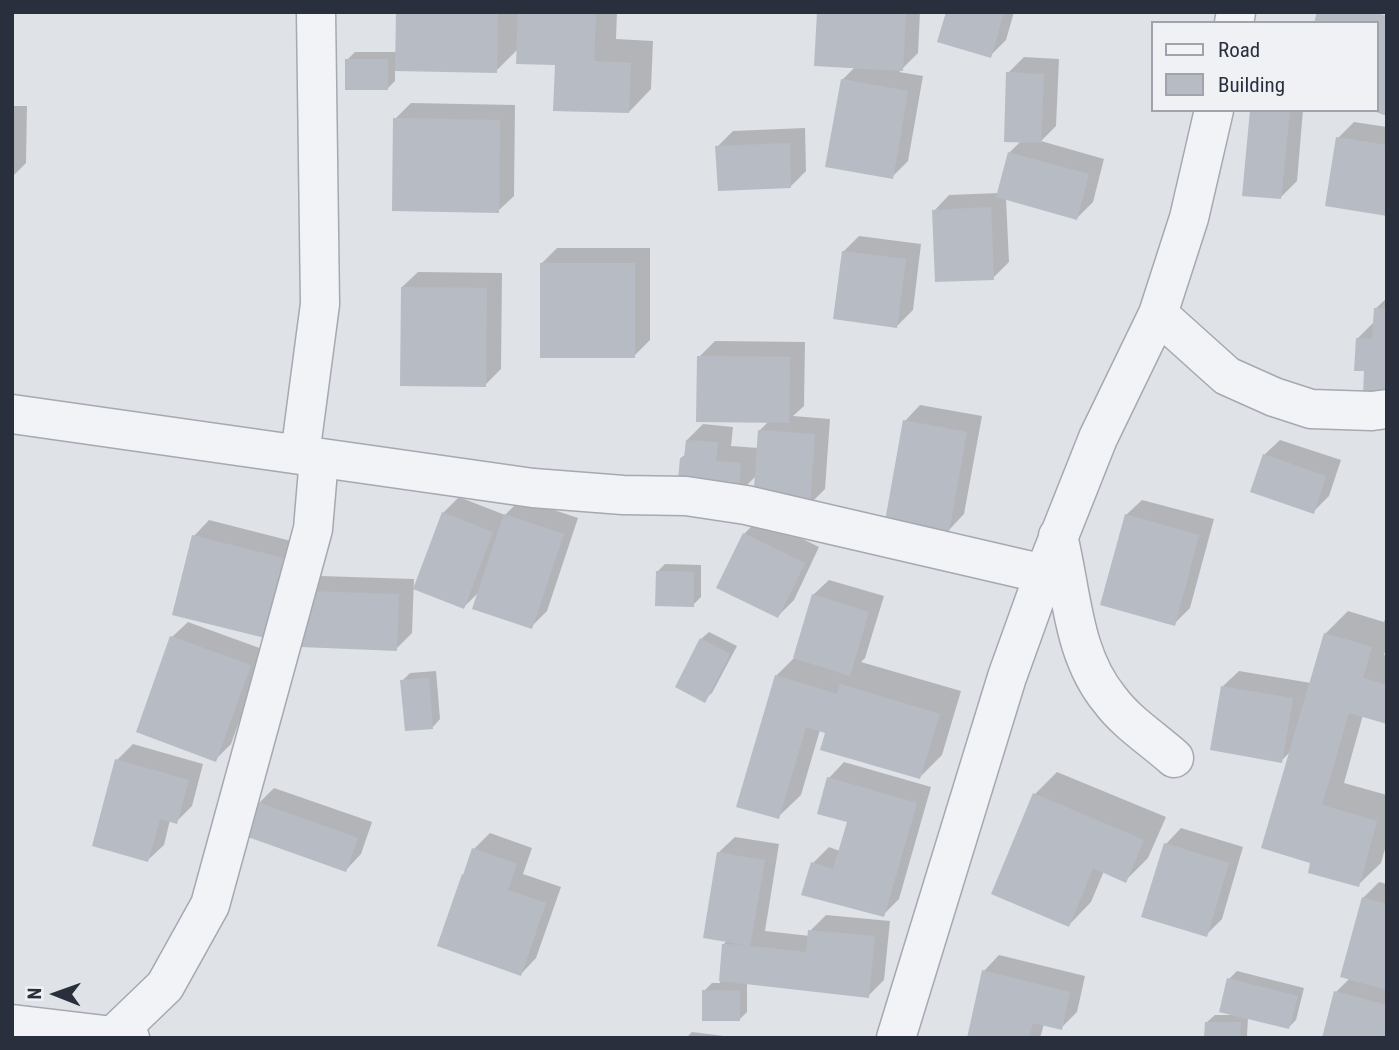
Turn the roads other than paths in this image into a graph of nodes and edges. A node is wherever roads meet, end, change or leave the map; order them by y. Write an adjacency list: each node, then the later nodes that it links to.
1 (316, 12): 6 (street)
2 (1214, 112): 3 (street)
3 (1158, 314): 4 (street); 7 (street)
4 (1387, 409)
5 (12, 414): 6 (street)
6 (309, 456): 8 (street); 11 (street)
7 (1059, 536): 8 (street); 9 (street)
8 (1044, 574): 12 (street)
9 (1174, 758)
10 (12, 1024): 11 (street)
11 (121, 1037)
12 (896, 1038)

